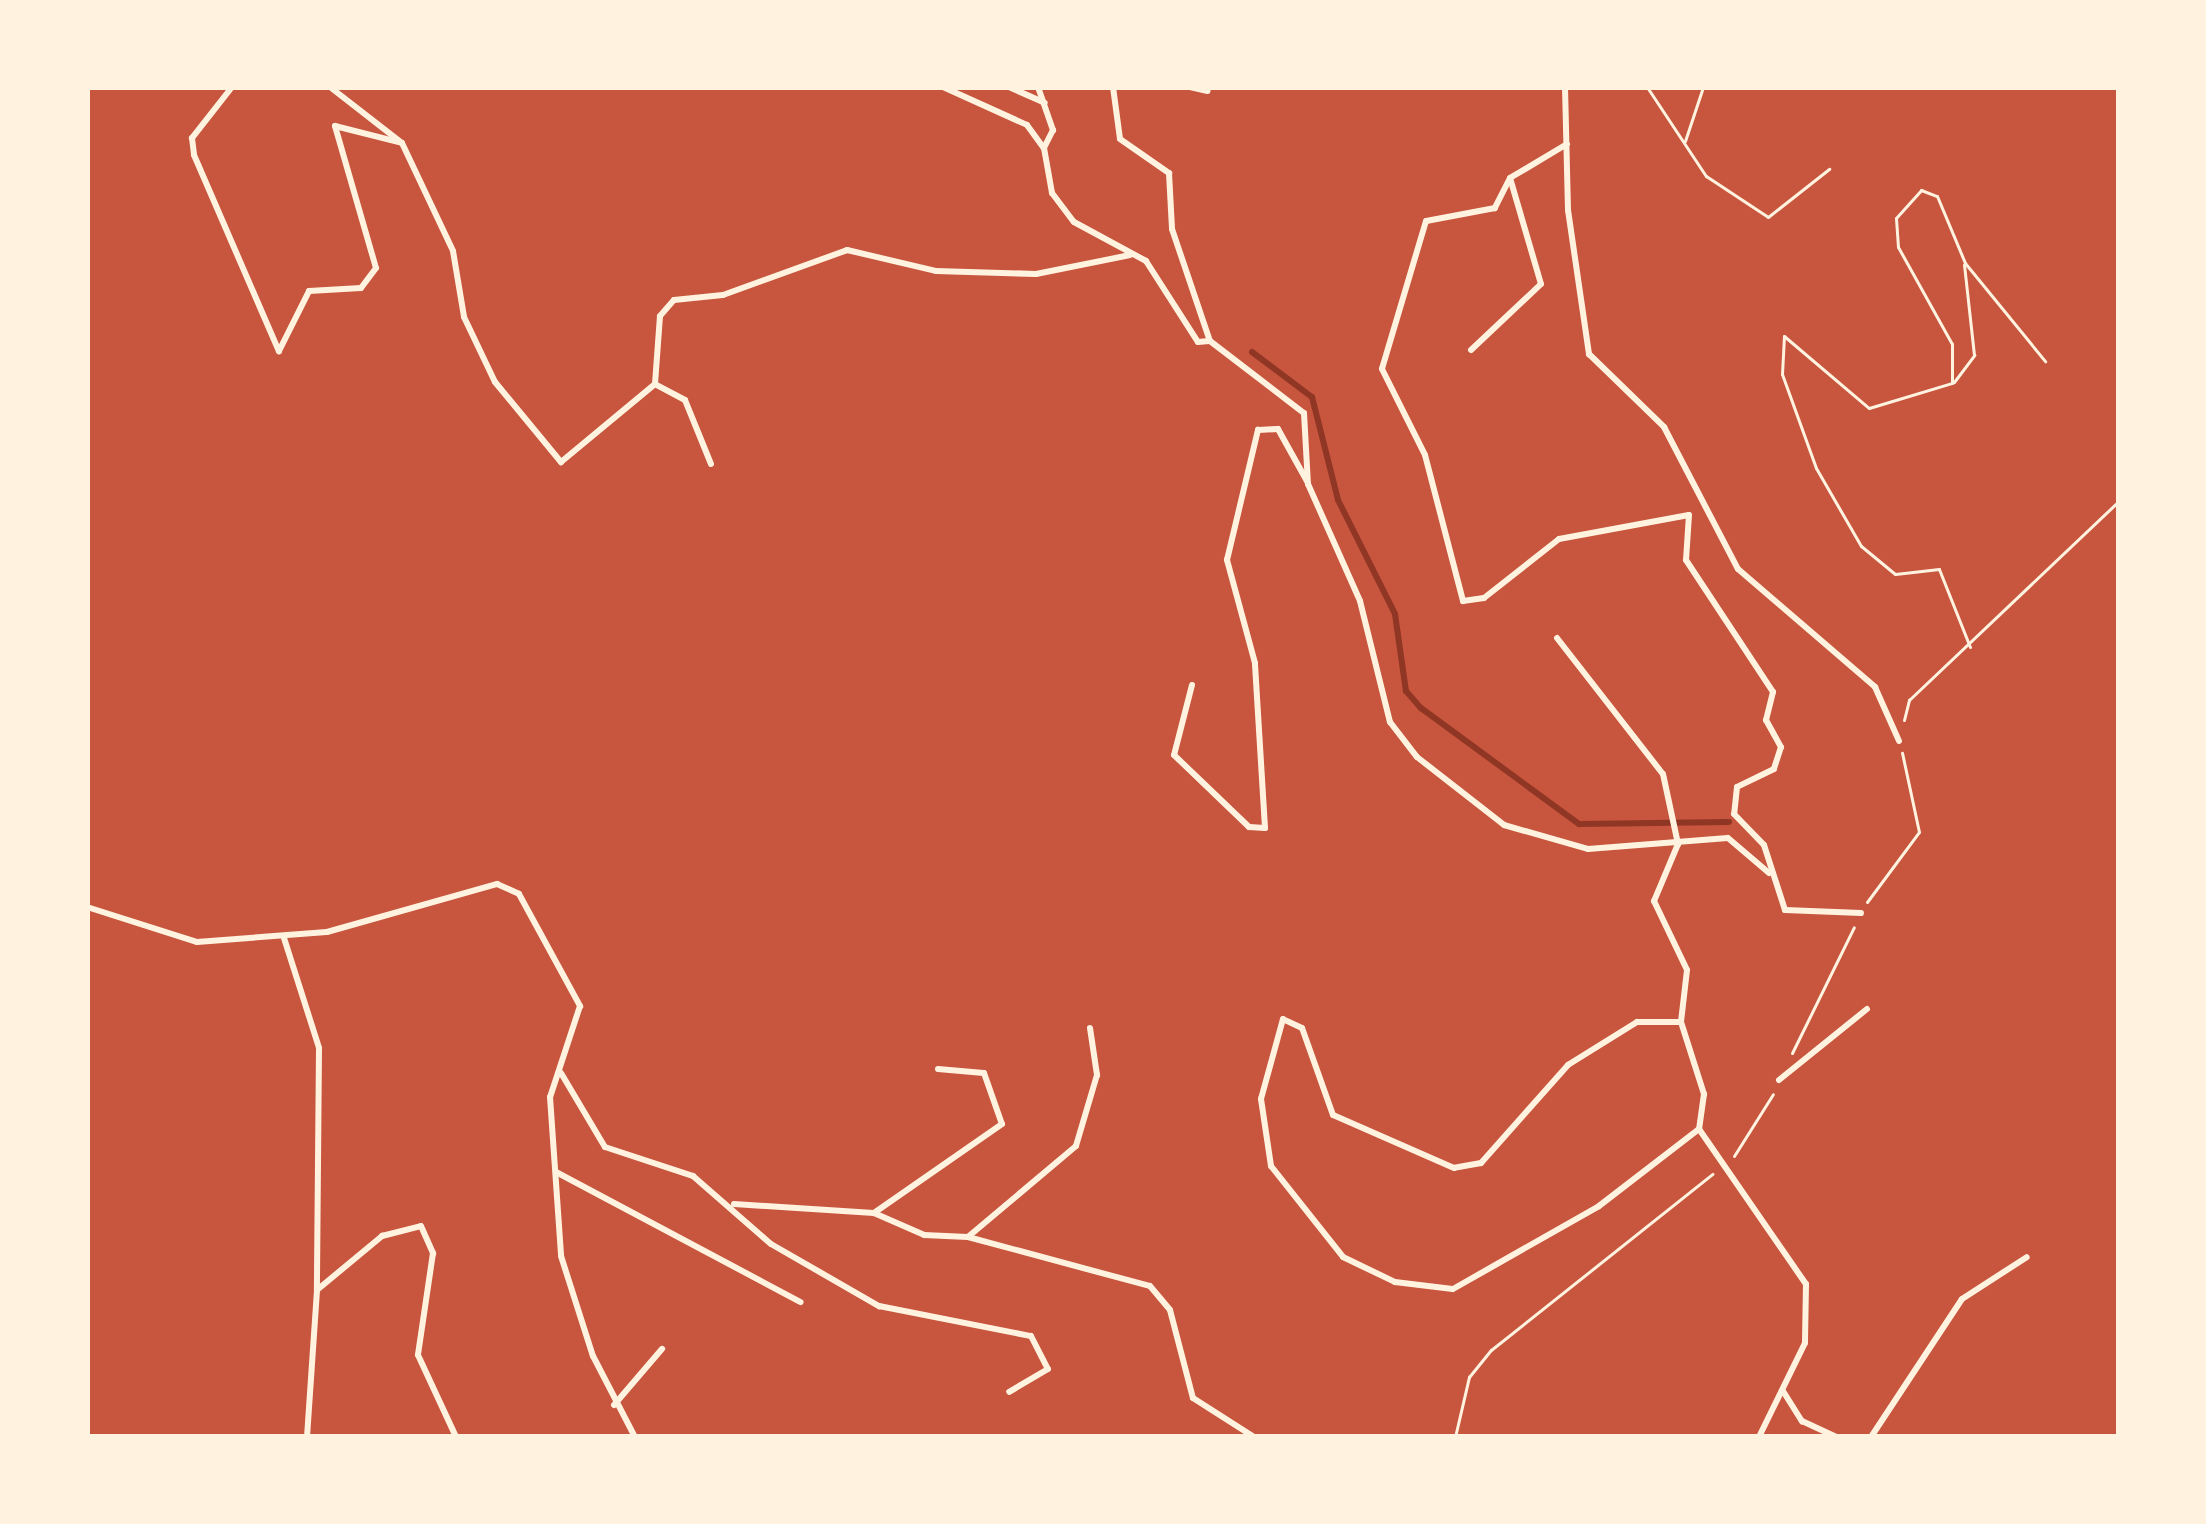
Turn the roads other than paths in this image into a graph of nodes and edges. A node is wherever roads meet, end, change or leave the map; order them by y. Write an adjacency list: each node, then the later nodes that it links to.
1 (232, 87): 11 (lane)
2 (330, 87): 11 (lane)
3 (943, 87): 13 (lane)
4 (1009, 87): 10 (lane)
5 (1037, 87): 10 (lane)
6 (1112, 87): 16 (lane)
7 (1190, 87): 9 (lane)
8 (1565, 87): 12 (lane)
9 (1208, 91)
10 (1045, 104): 13 (lane)
11 (402, 142): 18 (lane)
12 (1567, 144): 14 (lane); 23 (lane)
13 (1044, 148): 15 (lane)
14 (1510, 178): 17 (lane); 25 (lane)
15 (1130, 255): 16 (lane); 18 (lane)
16 (1210, 340): 20 (lane)
17 (1472, 350)
18 (655, 384): 19 (lane)
19 (711, 464)
20 (1308, 484): 22 (lane); 24 (lane)
21 (1557, 638): 24 (lane)
22 (1192, 686)
23 (1899, 741)
24 (1678, 844): 25 (lane); 30 (lane)
25 (1774, 881): 27 (lane)
26 (87, 907): 28 (lane)
27 (1861, 914)
28 (284, 938): 33 (lane); 41 (lane)
29 (1868, 1009): 34 (lane)
30 (1681, 1022): 35 (lane); 35 (lane)
31 (1090, 1028): 39 (lane)
32 (938, 1069): 38 (lane)
33 (559, 1070): 36 (lane); 37 (lane)
34 (1779, 1079)
35 (1699, 1129): 44 (lane)
36 (556, 1172): 42 (lane); 46 (lane)
37 (730, 1204): 38 (lane); 45 (lane)
38 (874, 1213): 39 (lane)
39 (968, 1237): 50 (lane)
40 (2027, 1257): 53 (lane)
41 (317, 1290): 47 (lane); 48 (lane)
42 (801, 1302)
43 (662, 1349): 46 (lane)
44 (1782, 1389): 51 (lane); 52 (lane)
45 (1010, 1392)
46 (614, 1406): 49 (lane)
47 (307, 1437)
48 (456, 1437)
49 (635, 1437)
50 (1254, 1437)
51 (1760, 1437)
52 (1837, 1437)
53 (1871, 1437)

